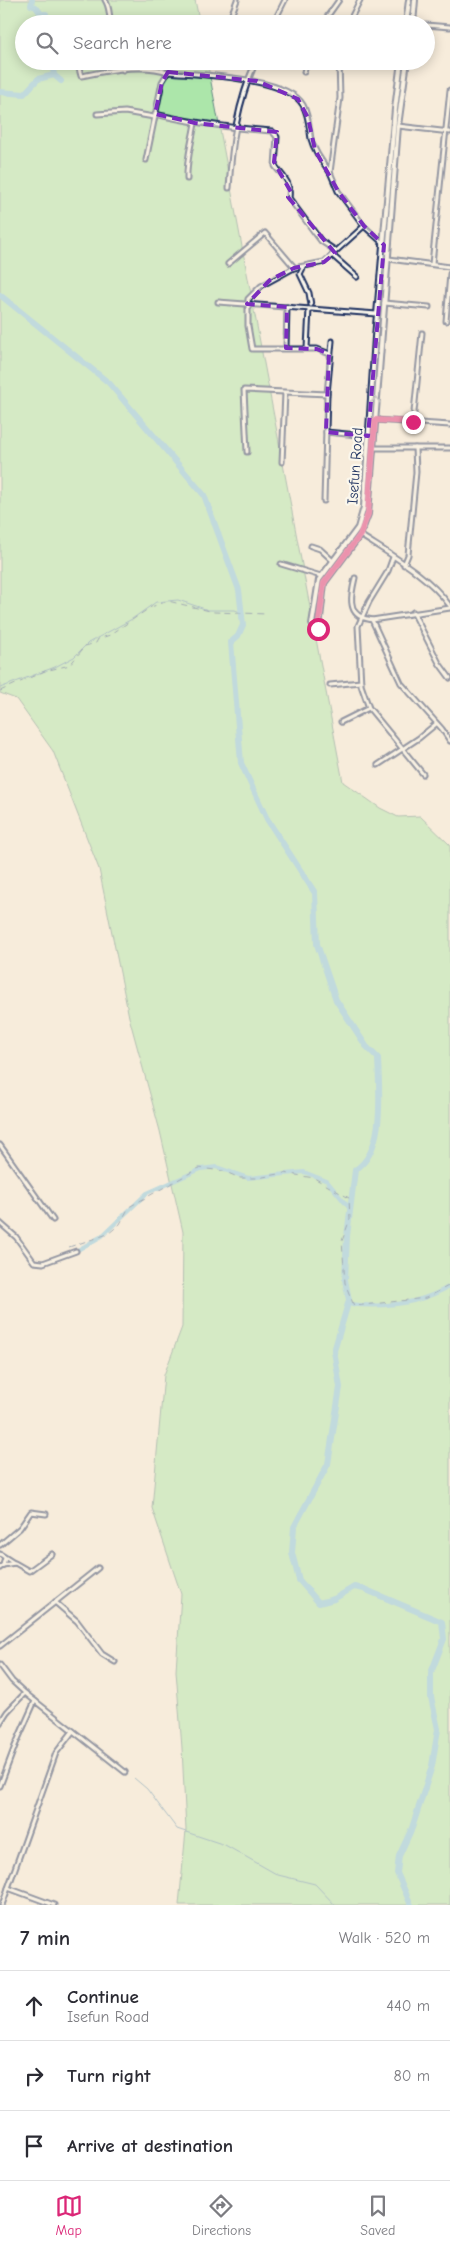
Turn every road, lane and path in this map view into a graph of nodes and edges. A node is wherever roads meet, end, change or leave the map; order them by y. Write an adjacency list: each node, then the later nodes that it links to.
1 (105, 0): 8 (street)
2 (236, 0): 9 (street)
3 (285, 0): 10 (street)
4 (339, 0): 11 (street)
5 (360, 0): 12 (street)
6 (409, 0): 13 (street)
7 (415, 0): 14 (street)
8 (110, 15)
9 (231, 15)
10 (278, 15)
11 (328, 15)
12 (352, 15)
13 (407, 15)
14 (414, 15)
15 (435, 25): 16 (street)
16 (450, 26)
17 (79, 70): 18 (street)
18 (123, 70)
19 (162, 70): 24 (street)
20 (252, 70): 25 (street)
21 (340, 70): 35 (street)
22 (400, 70): 39 (street, Isefun Road)
23 (406, 70): 31 (street, Isefun Road)
24 (168, 72): 25 (street); 28 (street)
25 (247, 81): 30 (street); 35 (street)
26 (450, 90): 32 (street)
27 (97, 114): 28 (street)
28 (154, 115): 29 (street); 34 (street)
29 (195, 123): 30 (street); 36 (street)
30 (235, 126): 37 (street); 40 (street)
31 (398, 126): 32 (street); 42 (street, Isefun Road)
32 (445, 132): 33 (street); 44 (street)
33 (450, 132)
34 (146, 160)
35 (330, 172): 38 (street)
36 (187, 179)
37 (229, 188)
38 (364, 226): 39 (street); 40 (street)
39 (384, 244): 56 (street, Isefun Road)
40 (336, 251): 41 (street)
41 (332, 255): 46 (street); 49 (street)
42 (389, 259): 44 (street); 51 (street, Isefun Road)
43 (228, 264): 47 (street)
44 (432, 264): 45 (street)
45 (450, 266)
46 (303, 267): 47 (street); 53 (street)
47 (294, 268): 52 (street)
48 (450, 274): 57 (street)
49 (357, 277)
50 (218, 302): 52 (street)
51 (384, 303): 54 (street); 65 (street, Isefun Road, one-way to 51)
52 (247, 304): 55 (street); 60 (street)
53 (310, 307): 55 (street); 56 (street); 61 (street)
54 (429, 307)
55 (287, 308): 60 (street)
56 (377, 314): 69 (street, Isefun Road)
57 (446, 321)
58 (422, 333): 66 (street)
59 (332, 341): 62 (street)
60 (286, 348): 61 (street)
61 (307, 348): 62 (street)
62 (330, 354): 64 (street)
63 (285, 393): 64 (street); 73 (street); 74 (street)
64 (327, 394): 68 (street)
65 (375, 420): 66 (street); 70 (street, Isefun Road)
66 (413, 422): 67 (street)
67 (450, 425)
68 (326, 432): 69 (street); 77 (street)
69 (368, 436): 75 (street, Isefun Road)
70 (373, 448): 71 (street); 76 (street, Isefun Road)
71 (415, 448): 72 (street); 83 (street)
72 (450, 448)
73 (247, 452)
74 (282, 462)
75 (365, 482): 76 (street); 81 (street, Isefun Road)
76 (371, 482): 78 (street, Isefun Road)
77 (324, 501)
78 (360, 535): 80 (street); 84 (street, Isefun Road)
79 (311, 546): 81 (street)
80 (393, 557): 83 (street); 88 (street)
81 (333, 560): 84 (street, Isefun Road)
82 (280, 564): 84 (street)
83 (404, 565): 86 (street)
84 (321, 576)
85 (355, 578): 88 (street)
86 (450, 607): 87 (street)
87 (413, 612): 89 (street); 90 (street)
88 (364, 618): 89 (street); 91 (street)
89 (372, 620): 95 (street)
90 (450, 678)
91 (361, 682): 92 (street); 93 (street)
92 (330, 685)
93 (369, 708): 94 (street); 97 (street)
94 (341, 722)
95 (436, 724): 96 (street); 97 (street)
96 (450, 741)
97 (401, 748): 98 (street); 99 (street)
98 (378, 764)
99 (423, 774)
100 (0, 1145): 101 (street)
101 (53, 1220)
102 (0, 1223): 103 (street)
103 (76, 1251)
104 (46, 1514): 106 (street)
105 (5, 1532): 106 (street)
106 (5, 1539): 107 (street)
107 (0, 1545)
108 (0, 1554): 110 (street)
109 (52, 1554): 111 (street)
110 (5, 1557): 111 (street); 112 (street)
111 (15, 1564): 112 (street)
112 (4, 1565): 113 (street)
113 (0, 1568)
114 (98, 1568): 115 (street)
115 (55, 1602): 116 (street); 117 (street)
116 (0, 1646)
117 (115, 1662)
118 (0, 1665): 119 (street)
119 (25, 1693): 120 (street); 121 (street)
120 (35, 1700): 122 (street); 124 (street)
121 (0, 1723)
122 (73, 1731): 123 (street); 125 (street)
123 (125, 1772)
124 (0, 1786)
125 (8, 1888): 126 (street); 127 (street)
126 (2, 1905)
127 (54, 1905)

